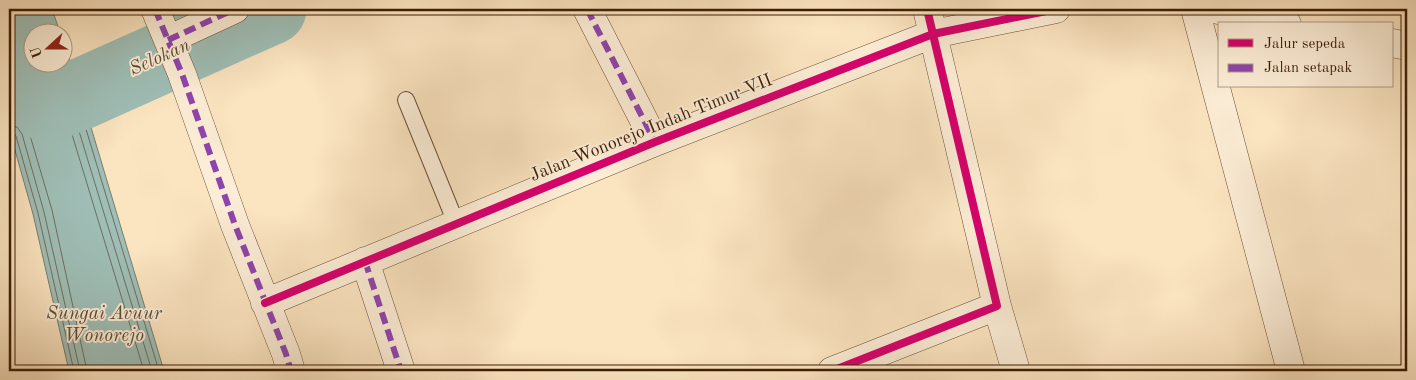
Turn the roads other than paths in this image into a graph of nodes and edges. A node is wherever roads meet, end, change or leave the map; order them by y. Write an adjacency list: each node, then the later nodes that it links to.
1 (155, 9): 10 (street)
2 (235, 9): 10 (street)
3 (587, 9): 13 (street, Jalan Wonorejo Indah Timur VII)
4 (1056, 9): 7 (street, Jalan Wonorejo Indah Timur VII)
5 (1195, 9): 22 (street)
6 (1214, 9): 8 (street)
7 (930, 21): 13 (street, Jalan Wonorejo Indah Timur VII); 17 (street)
8 (1277, 22)
9 (1394, 44): 11 (street)
10 (170, 45): 16 (street)
11 (1407, 46)
12 (406, 100): 14 (lane)
13 (655, 142): 14 (street, Jalan Wonorejo Indah Timur VII)
14 (456, 223): 15 (street, Jalan Wonorejo Indah Timur VII)
15 (365, 262): 16 (street, Jalan Wonorejo Indah Timur VII); 19 (street)
16 (265, 302): 18 (street)
17 (997, 306): 20 (street); 21 (street)
18 (291, 371)
19 (401, 371)
20 (832, 371)
21 (1016, 371)
22 (1292, 371)

